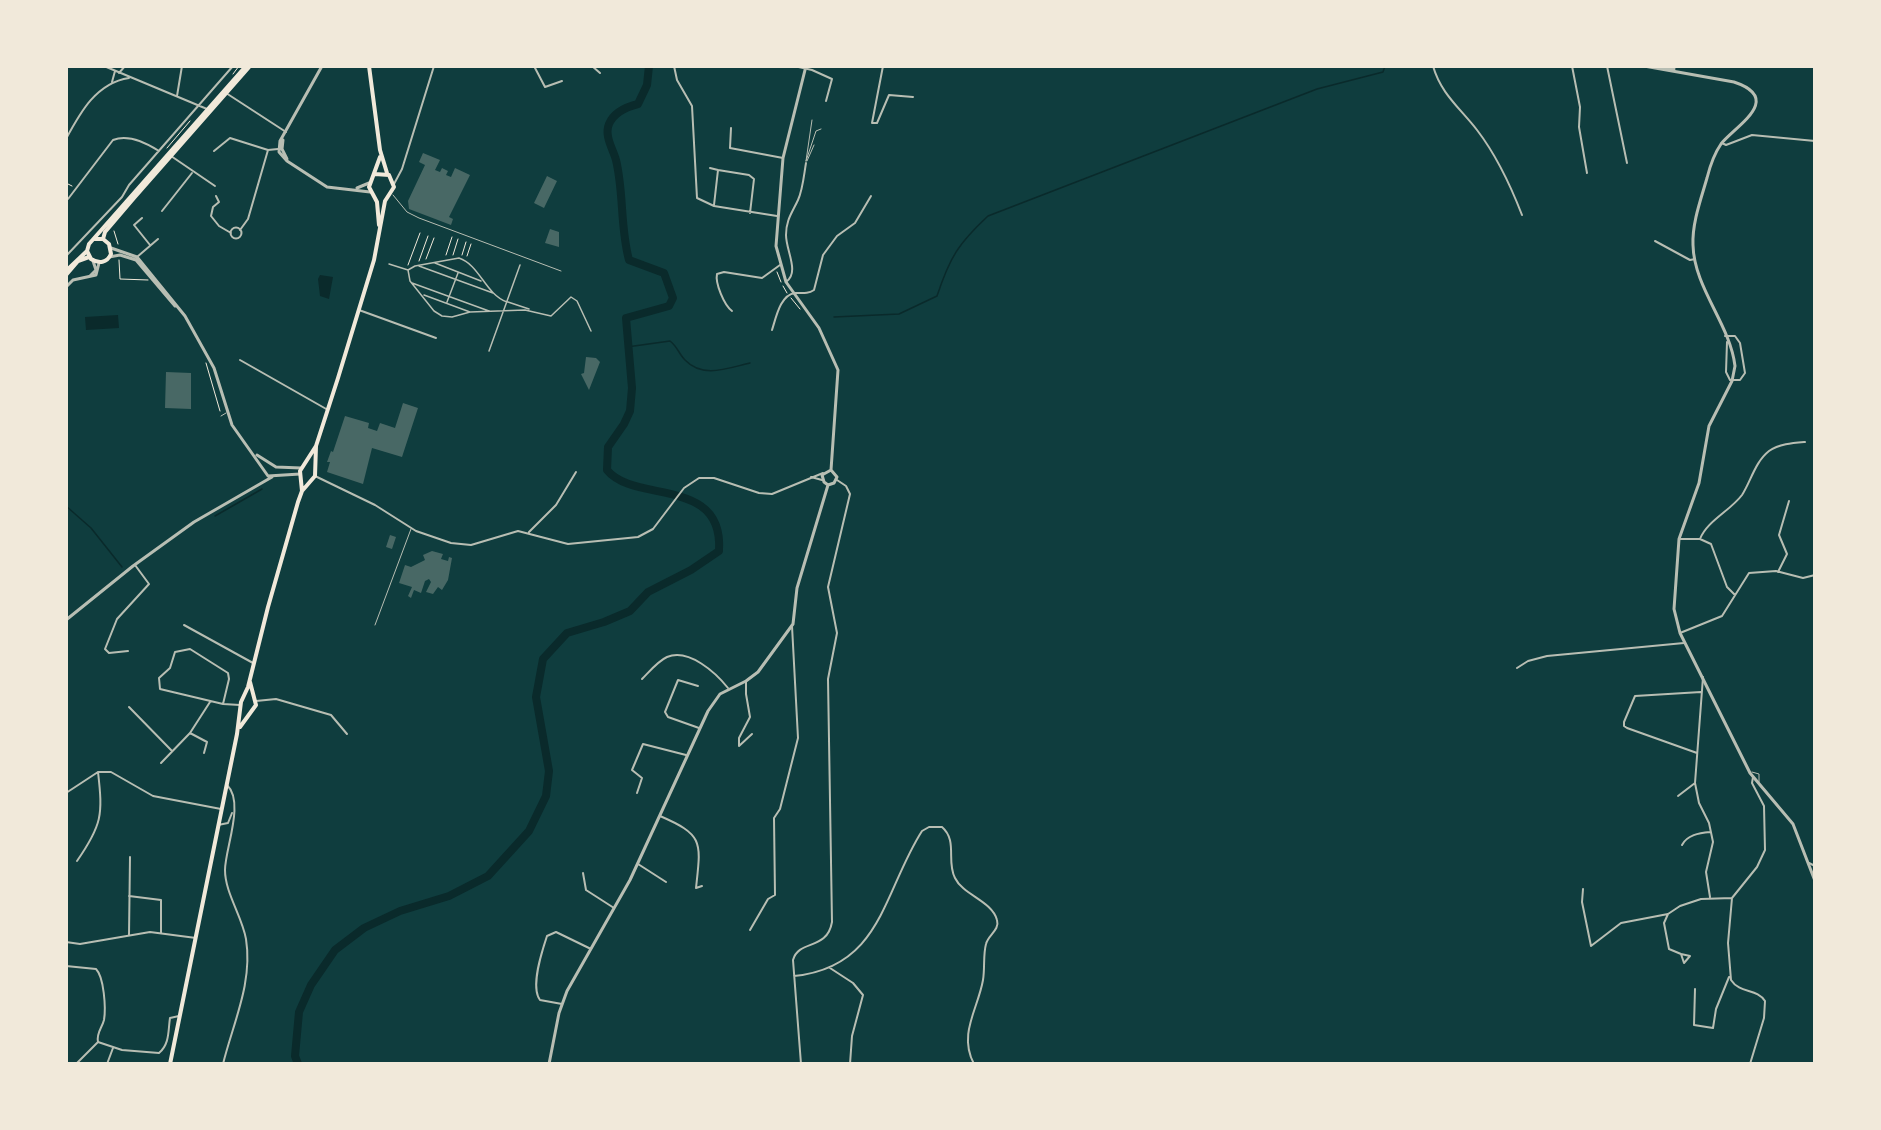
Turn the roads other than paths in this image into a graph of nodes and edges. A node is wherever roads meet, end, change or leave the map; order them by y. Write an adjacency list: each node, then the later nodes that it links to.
1 (104, 66): 20 (street)
2 (125, 66): 21 (street)
3 (182, 66): 28 (street)
4 (233, 66): 31 (street)
5 (248, 66): 27 (main road); 32 (main road)
6 (322, 66): 37 (street)
7 (369, 66): 44 (main road)
8 (434, 66): 53 (street)
9 (534, 66): 25 (street)
10 (592, 66): 22 (street)
11 (674, 66): 67 (street)
12 (794, 66): 19 (street)
13 (883, 66): 29 (street)
14 (1433, 66): 70 (street)
15 (1572, 66): 55 (street)
16 (1607, 66): 50 (street)
17 (1646, 66): 23 (street)
18 (1661, 66): 23 (street)
19 (806, 67): 30 (street); 48 (street)
20 (115, 71): 21 (street); 26 (street)
21 (119, 73): 24 (street)
22 (600, 73)
23 (1696, 75): 40 (street)
24 (132, 78): 26 (street); 28 (street)
25 (561, 81)
26 (112, 82): 38 (street)
27 (226, 93): 32 (main road); 37 (street)
28 (177, 97): 31 (street)
29 (914, 97)
30 (826, 101)
31 (198, 108): 32 (main road); 33 (main road); 45 (street)
32 (207, 111): 33 (main road)
33 (200, 120): 47 (main road)
34 (812, 120): 49 (lane)
35 (731, 128): 48 (street)
36 (821, 129): 49 (lane)
37 (284, 134): 42 (street)
38 (66, 139)
39 (1815, 141): 40 (street)
40 (1722, 143): 87 (street)
41 (814, 145): 49 (lane)
42 (280, 149): 43 (street); 61 (street)
43 (268, 150): 46 (street); 73 (street)
44 (380, 150): 56 (main road); 57 (main road)
45 (159, 151): 66 (street); 83 (street)
46 (214, 151)
47 (168, 154): 54 (street); 77 (main road); 78 (main road)
48 (783, 158): 71 (street)
49 (806, 163): 103 (street)
50 (1627, 163)
51 (710, 168): 52 (street)
52 (718, 170): 67 (street); 69 (street)
53 (401, 172): 57 (street); 59 (street)
54 (192, 173): 60 (street); 68 (street)
55 (1587, 173)
56 (375, 174): 57 (main road); 58 (main road)
57 (389, 175): 59 (main road)
58 (369, 183): 61 (street); 62 (main road)
59 (394, 184): 63 (main road)
60 (215, 186)
61 (354, 189): 62 (street)
62 (372, 194): 63 (main road); 74 (main road)
63 (390, 195): 74 (main road); 96 (lane)
64 (216, 196): 75 (street)
65 (871, 196): 106 (street)
66 (68, 199)
67 (714, 206): 69 (street)
68 (162, 210)
69 (750, 213): 71 (street)
70 (1522, 215)
71 (777, 216): 93 (street)
72 (142, 218): 80 (street)
73 (240, 230): 75 (street); 75 (street)
74 (379, 231): 111 (main road)
75 (231, 233)
76 (158, 238): 80 (street)
77 (95, 239): 78 (main road); 82 (main road)
78 (103, 239): 81 (main road)
79 (1654, 241): 87 (street)
80 (150, 245): 85 (street)
81 (111, 248): 84 (main road); 85 (street)
82 (87, 251): 86 (main road); 95 (main road)
83 (66, 256)
84 (109, 257): 88 (main road); 117 (street)
85 (137, 257): 117 (street)
86 (91, 259): 88 (main road); 98 (main road); 99 (street)
87 (1695, 259): 120 (street)
88 (99, 262): 99 (street)
89 (434, 263): 92 (street); 97 (street); 101 (street)
90 (389, 264): 94 (street)
91 (520, 265): 109 (street)
92 (418, 266): 94 (street); 100 (street)
93 (778, 266): 103 (street); 114 (street)
94 (407, 270): 102 (street)
95 (66, 271)
96 (561, 271)
97 (458, 272): 100 (street); 101 (street)
98 (66, 275)
99 (85, 278): 104 (street)
100 (456, 279): 105 (street); 108 (street)
101 (482, 281): 105 (street)
102 (411, 282): 107 (street); 108 (street)
103 (786, 282): 106 (street)
104 (66, 287)
105 (494, 293): 109 (street)
106 (790, 294): 118 (street); 135 (street)
107 (423, 295): 110 (street); 115 (street)
108 (449, 296): 110 (street); 113 (street)
109 (507, 302): 112 (street); 116 (street)
110 (447, 303): 115 (street)
111 (359, 310): 121 (street); 126 (main road)
112 (531, 310): 116 (street); 119 (street)
113 (490, 311): 115 (street); 116 (street)
114 (732, 311)
115 (470, 312)
116 (504, 312): 123 (street)
117 (185, 316): 127 (street)
118 (772, 330)
119 (591, 331)
120 (1725, 336): 122 (street); 125 (street)
121 (436, 338)
122 (1727, 341): 125 (street); 125 (street)
123 (489, 351)
124 (240, 360): 126 (street)
125 (1732, 381): 153 (street)
126 (327, 410): 130 (main road)
127 (226, 413): 128 (lane); 131 (street)
128 (220, 416)
129 (1805, 442): 154 (street)
130 (316, 446): 133 (main road); 134 (main road)
131 (255, 454): 132 (street); 137 (street)
132 (274, 467): 133 (street); 137 (street); 139 (street)
133 (303, 467): 134 (main road); 140 (main road)
134 (314, 469): 141 (main road)
135 (831, 470): 138 (street); 145 (street)
136 (576, 472): 152 (street)
137 (267, 473): 142 (street); 148 (street)
138 (823, 473): 143 (street); 144 (street)
139 (277, 475): 140 (street); 142 (street)
140 (301, 476): 146 (main road); 149 (main road)
141 (315, 476): 146 (main road); 151 (street)
142 (272, 477): 148 (street)
143 (808, 477): 144 (street); 152 (street)
144 (822, 480): 147 (street)
145 (837, 480): 147 (street); 231 (street)
146 (310, 481): 149 (main road)
147 (828, 485): 162 (street)
148 (258, 487): 155 (street)
149 (302, 491): 166 (main road)
150 (1789, 501): 156 (street)
151 (411, 529): 152 (street); 161 (lane)
152 (530, 532)
153 (1679, 539): 154 (street); 163 (street)
154 (1700, 539): 158 (street)
155 (135, 565): 159 (street); 165 (street)
156 (1778, 572): 157 (street); 158 (street)
157 (1815, 575)
158 (1735, 595): 163 (street)
159 (66, 620)
160 (184, 625): 166 (street)
161 (375, 625)
162 (792, 626): 171 (street); 221 (street)
163 (1680, 633): 164 (street)
164 (1685, 642): 167 (street); 168 (street)
165 (128, 651)
166 (253, 663): 169 (main road)
167 (1517, 668)
168 (1702, 677): 174 (street); 193 (street)
169 (250, 679): 175 (main road); 176 (main road)
170 (642, 679): 173 (street)
171 (746, 681): 173 (street); 186 (street)
172 (698, 686): 182 (street)
173 (728, 688): 182 (street)
174 (1701, 692): 189 (street); 189 (street)
175 (245, 696): 176 (main road); 180 (main road)
176 (255, 698): 181 (main road); 185 (street)
177 (210, 702): 178 (street); 178 (street); 183 (street)
178 (223, 704): 180 (street)
179 (129, 707): 187 (street)
180 (241, 707): 181 (main road); 184 (main road)
181 (250, 711): 184 (main road)
182 (699, 729): 190 (street)
183 (190, 733): 187 (street); 188 (street)
184 (237, 734): 196 (main road)
185 (347, 734)
186 (752, 734)
187 (172, 751): 191 (street)
188 (204, 753)
189 (1697, 753): 194 (street)
190 (686, 755): 198 (street); 202 (street)
191 (161, 763)
192 (98, 772): 197 (street); 200 (street); 207 (street)
193 (1751, 775): 195 (street); 195 (lane); 218 (street)
194 (1695, 783): 199 (street); 204 (street)
195 (1758, 784): 208 (street)
196 (226, 785): 200 (main road); 201 (street)
197 (66, 793)
198 (637, 793)
199 (1678, 796)
200 (221, 809): 203 (main road)
201 (233, 811): 203 (street); 240 (street)
202 (660, 816): 209 (street); 214 (street)
203 (218, 825): 224 (main road)
204 (1710, 831): 205 (street); 217 (street)
205 (1682, 845)
206 (130, 857): 216 (street)
207 (78, 861)
208 (1809, 863): 210 (street); 212 (street)
209 (637, 864): 213 (street); 219 (street)
210 (1815, 866)
211 (583, 873): 219 (street)
212 (1815, 881)
213 (666, 882)
214 (702, 886)
215 (1583, 889): 220 (street)
216 (129, 896): 222 (street); 223 (street)
217 (1710, 897): 218 (street); 220 (street)
218 (1732, 898): 230 (street)
219 (615, 909): 226 (street)
220 (1668, 914): 227 (street)
221 (750, 930)
222 (161, 932): 223 (street); 224 (street)
223 (129, 935): 225 (street)
224 (196, 938): 234 (main road)
225 (66, 942)
226 (591, 949): 233 (street); 233 (street)
227 (1682, 954)
228 (66, 966): 235 (street)
229 (830, 968): 231 (street); 243 (street); 244 (street)
230 (1730, 975): 232 (street); 245 (street)
231 (794, 976): 242 (street)
232 (1695, 989)
233 (562, 1004): 241 (street)
234 (179, 1016): 236 (street); 239 (main road)
235 (98, 1042): 236 (street); 237 (street)
236 (113, 1048): 238 (street)
237 (76, 1064)
238 (107, 1064)
239 (170, 1064)
240 (223, 1064)
241 (549, 1064)
242 (801, 1064)
243 (850, 1064)
244 (974, 1064)
245 (1750, 1064)

